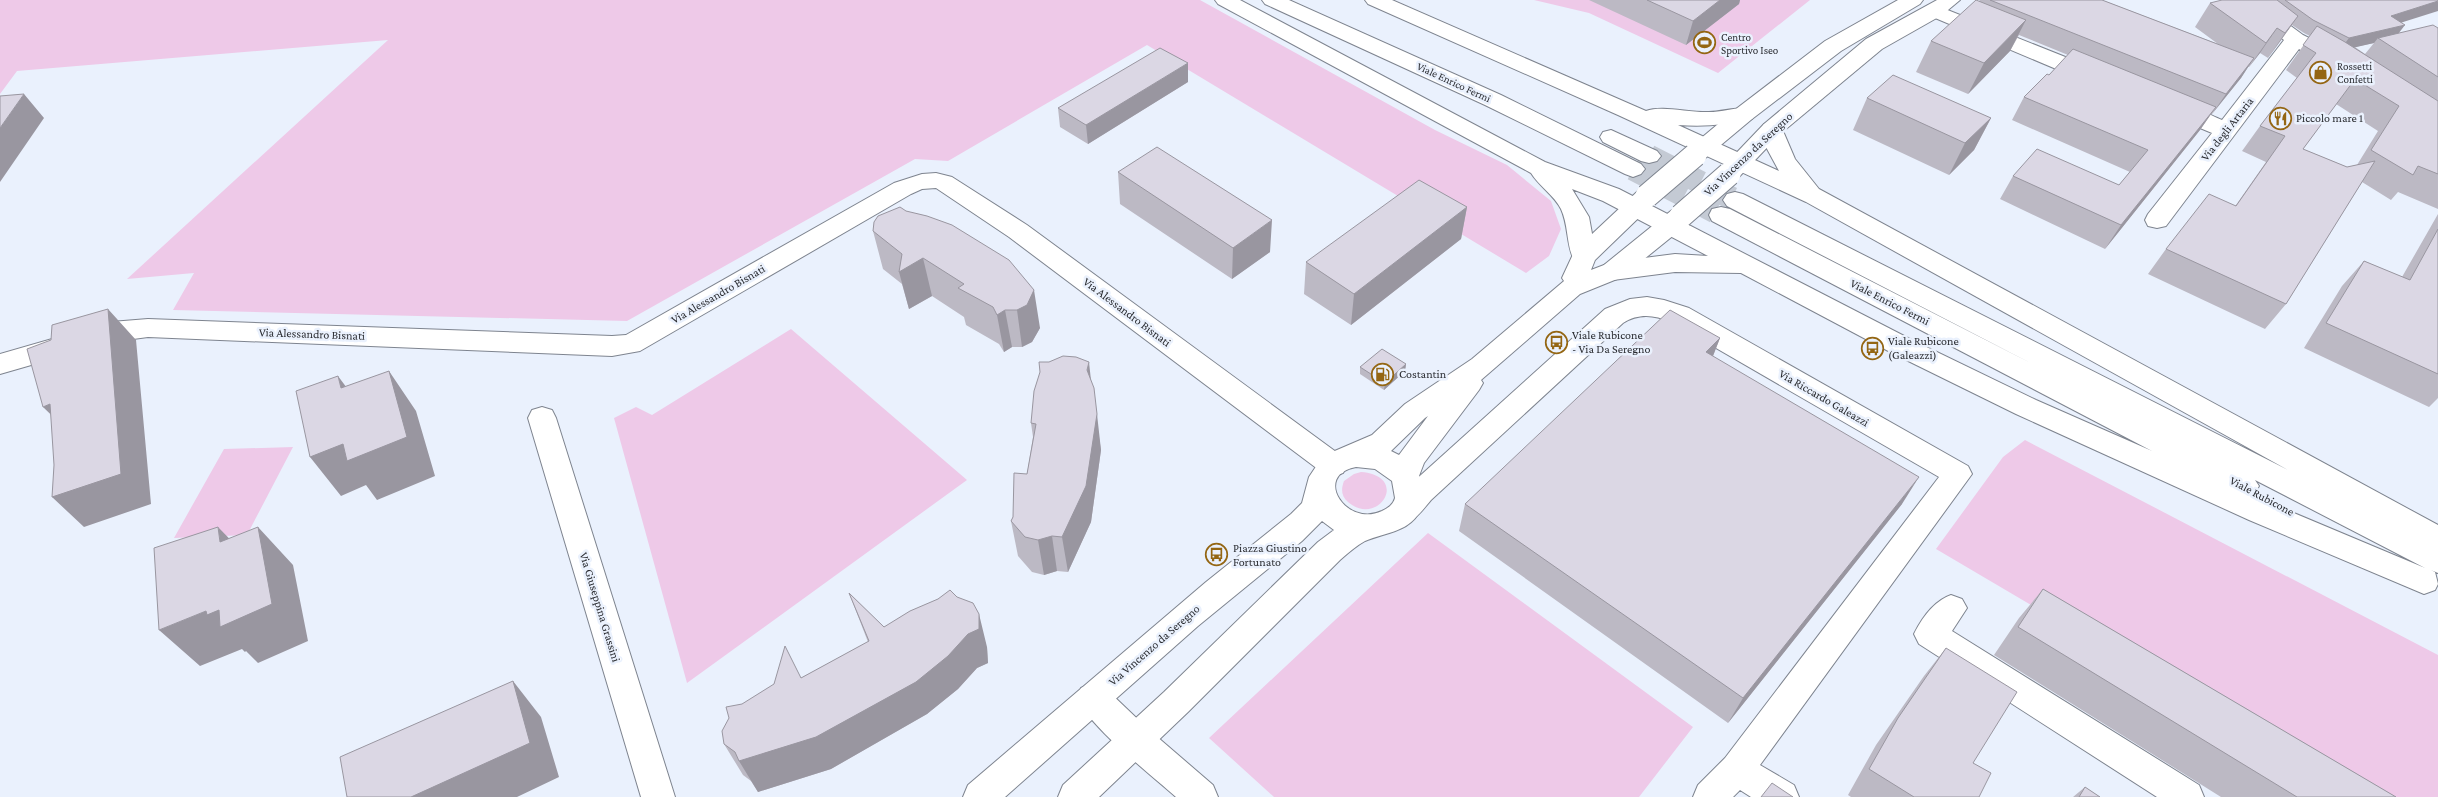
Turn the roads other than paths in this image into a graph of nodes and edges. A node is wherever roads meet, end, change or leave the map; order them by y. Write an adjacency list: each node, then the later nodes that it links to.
1 (1225, 0): 17 (main road)
2 (1272, 0): 3 (main road, Viale Enrico Fermi)
3 (1314, 0)
4 (1375, 0): 12 (main road)
5 (1913, 0): 13 (main road, Via Vincenzo da Seregno)
6 (2242, 0): 8 (main road)
7 (1943, 6): 10 (main road); 14 (main road, Via Vincenzo da Seregno)
8 (2296, 39): 9 (main road); 15 (main road, Via degli Artaria)
9 (2349, 63)
10 (2114, 84)
11 (2151, 99): 15 (main road)
12 (1626, 110): 13 (main road); 16 (main road)
13 (1744, 114): 16 (main road, Via Vincenzo da Seregno)
14 (1772, 129): 18 (main road, Via Vincenzo da Seregno); 19 (main road)
15 (2226, 130): 22 (main road, Via degli Artaria)
16 (1700, 151): 18 (main road); 21 (main road, Via Vincenzo da Seregno, bridge)
17 (1537, 166): 21 (main road); 24 (main road)
18 (1734, 168): 19 (main road); 23 (main road, Via Vincenzo da Seregno, bridge)
19 (1814, 196): 36 (main road)
20 (1728, 207): 30 (main road, Viale Enrico Fermi)
21 (1635, 208): 23 (main road); 24 (main road, Via Vincenzo da Seregno)
22 (2156, 220)
23 (1676, 221): 25 (main road); 26 (main road, Via Vincenzo da Seregno)
24 (1584, 256): 27 (main road, Via Vincenzo da Seregno)
25 (1750, 268): 26 (main road); 37 (main road)
26 (1613, 272): 27 (main road, Via Vincenzo da Seregno)
27 (1571, 288): 29 (main road, Via Vincenzo da Seregno)
28 (0, 364): 32 (main road, Via Alessandro Bisnati)
29 (1482, 366): 32 (main road, Via Vincenzo da Seregno); 33 (main road, Via Vincenzo da Seregno)
30 (2093, 395): 37 (main road, Viale Rubicone)
31 (542, 418): 42 (main road, Via Giuseppina Grassini)
32 (1337, 471): 33 (main road); 35 (main road); 39 (main road, Via Vincenzo da Seregno)
33 (1404, 476): 34 (main road)
34 (1404, 511): 35 (main road); 41 (main road, Via Riccardo Galeazzi)
35 (1375, 527): 40 (main road)
36 (2438, 539)
37 (2433, 576)
38 (1951, 608): 48 (main road)
39 (1093, 698): 40 (main road); 43 (main road, Via Vincenzo da Seregno)
40 (1136, 740): 44 (main road); 45 (main road)
41 (1737, 769): 46 (main road); 47 (main road)
42 (658, 797)
43 (980, 797)
44 (1075, 797)
45 (1201, 797)
46 (1710, 797)
47 (1782, 797)
48 (2187, 797)

